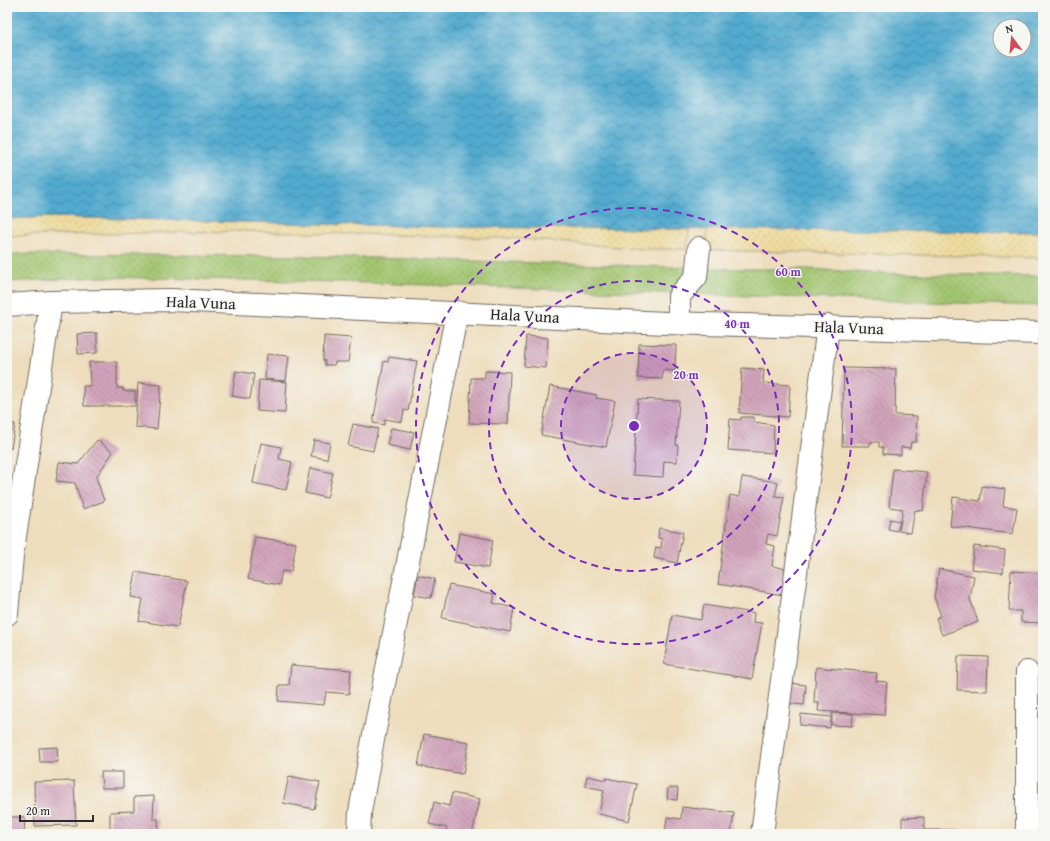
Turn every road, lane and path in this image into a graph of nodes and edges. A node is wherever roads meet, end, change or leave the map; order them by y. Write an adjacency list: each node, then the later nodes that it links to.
1 (699, 248): 5 (street)
2 (51, 302): 3 (street, Hala Vuna); 4 (street, Hala Vuna); 8 (street)
3 (7, 306)
4 (457, 312): 5 (street, Hala Vuna); 10 (street)
5 (679, 323): 6 (street, Hala Vuna)
6 (828, 326): 7 (street, Hala Vuna); 11 (street)
7 (1043, 333)
8 (7, 614)
9 (1027, 672): 12 (street)
10 (359, 834)
11 (762, 834)
12 (1027, 834)

